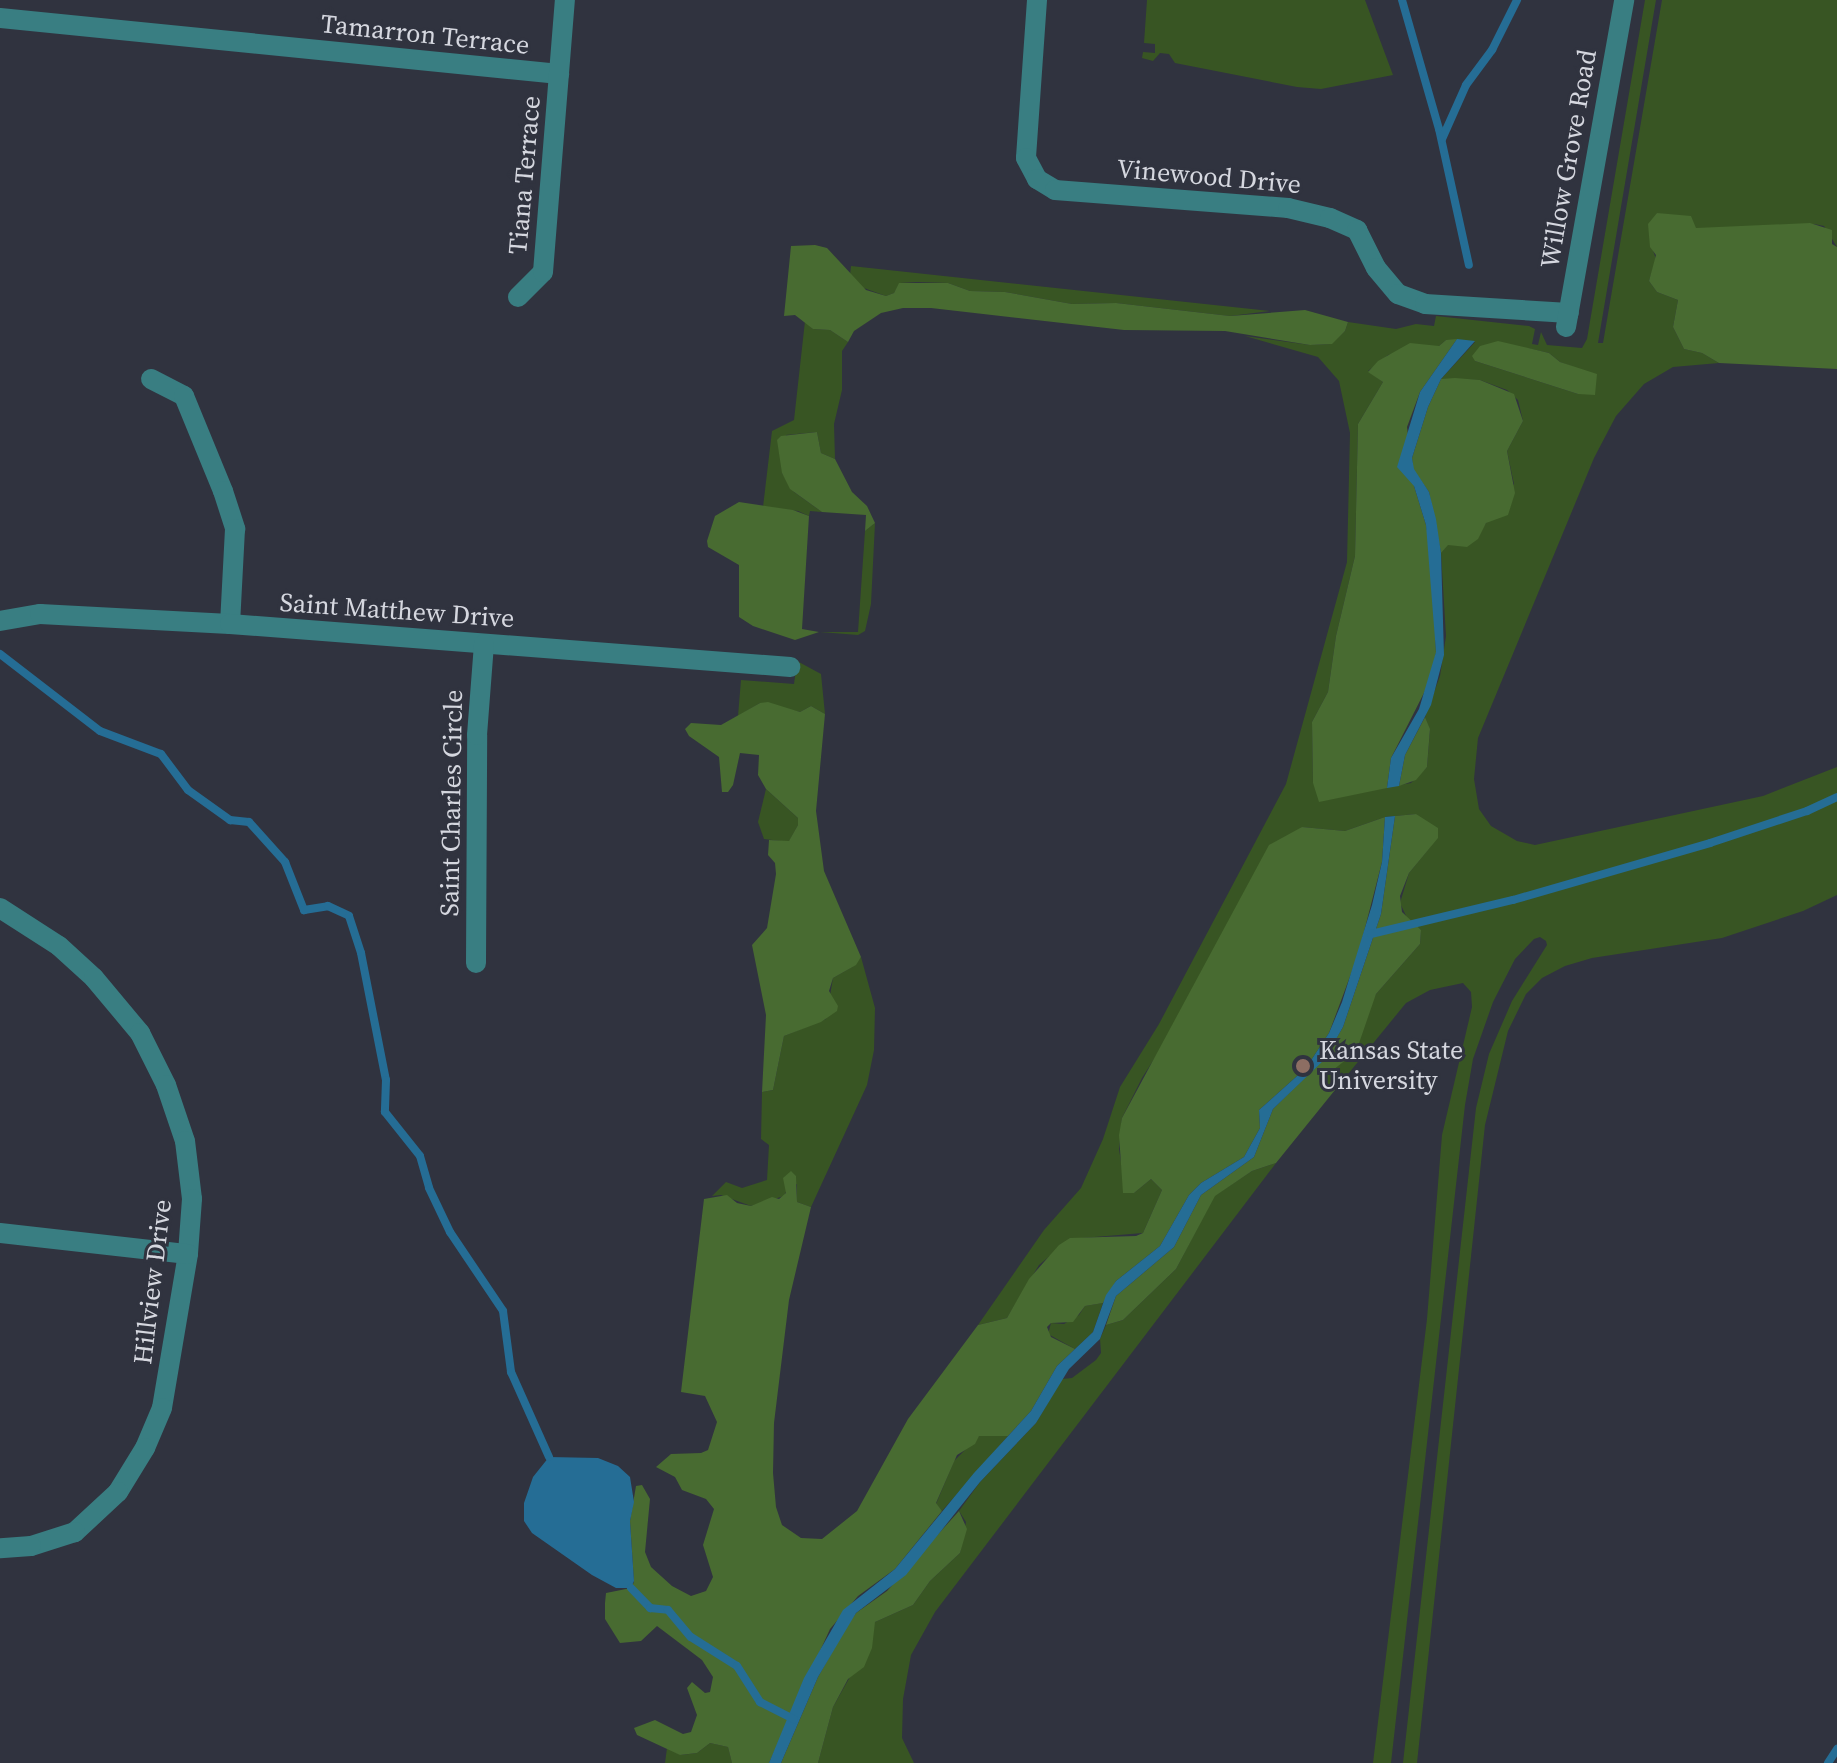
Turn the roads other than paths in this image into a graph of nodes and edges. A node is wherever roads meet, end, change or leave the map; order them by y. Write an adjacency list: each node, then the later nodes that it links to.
1 (565, 0): 5 (street, Tiana Terrace)
2 (1037, 0): 7 (street, Vinewood Drive)
3 (1624, 0): 7 (street, Willow Grove Road)
4 (0, 18): 5 (street, Tamarron Terrace)
5 (559, 74): 6 (street, Tiana Terrace)
6 (518, 297)
7 (1567, 320)
8 (151, 379): 10 (street)
9 (0, 621): 10 (street, Saint Matthew Drive)
10 (230, 624): 11 (street, Saint Matthew Drive)
11 (484, 644): 12 (street, Saint Matthew Drive); 14 (street, Saint Charles Circle)
12 (790, 667)
13 (0, 908): 16 (street, Hillview Drive)
14 (476, 963)
15 (0, 1233): 16 (street)
16 (188, 1254): 17 (street, Hillview Drive)
17 (0, 1548)

